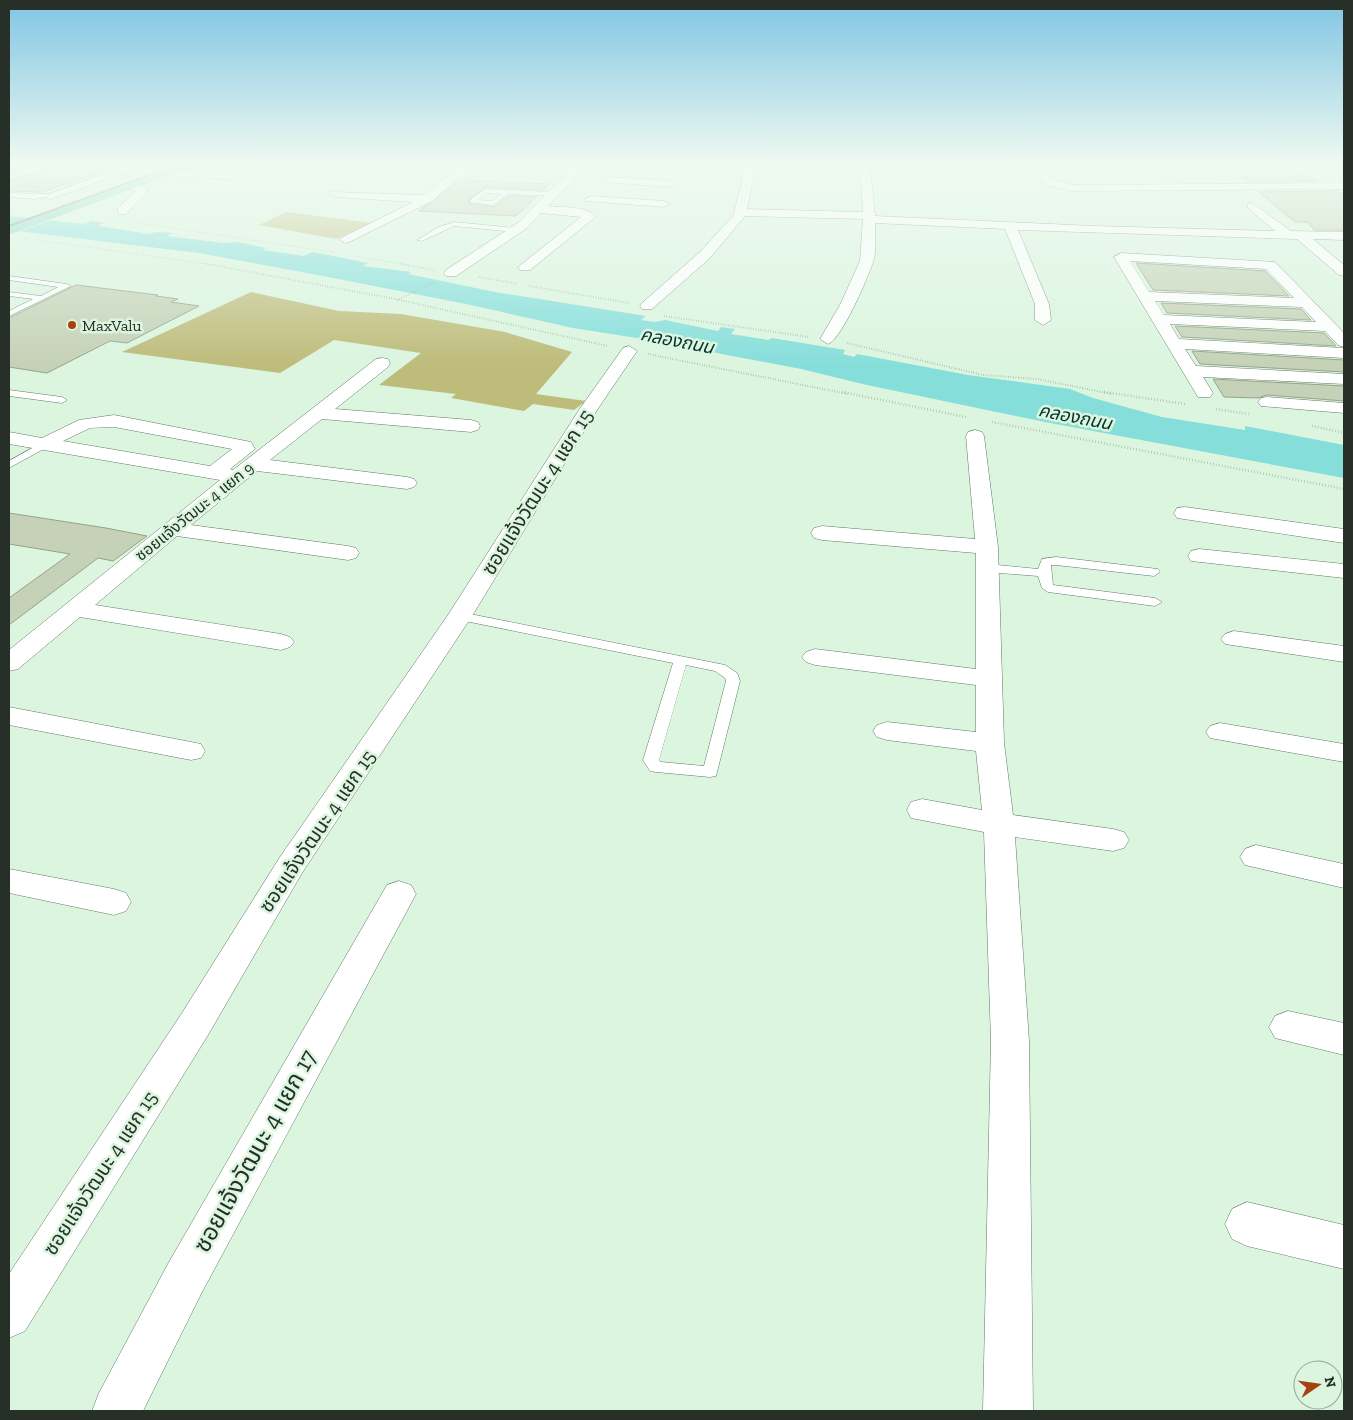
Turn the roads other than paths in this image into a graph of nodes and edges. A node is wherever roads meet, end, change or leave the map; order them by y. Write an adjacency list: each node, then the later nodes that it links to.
1 (361, 232): 13 (street)
2 (434, 232): 14 (lane)
3 (512, 232): 18 (street)
4 (569, 232): 16 (street)
5 (727, 232): 28 (street)
6 (868, 232): 33 (street)
7 (1013, 232): 31 (street)
8 (1180, 232): 15 (street)
9 (1190, 232): 11 (street)
10 (1290, 232): 11 (street)
11 (1294, 235): 12 (street); 17 (street)
12 (1344, 236)
13 (345, 239)
14 (420, 240)
15 (1201, 260): 19 (street); 23 (street)
16 (525, 267)
17 (1344, 272)
18 (446, 276)
19 (1133, 276): 20 (street); 25 (street)
20 (1152, 276)
21 (9, 278): 26 (lane)
22 (1268, 281): 23 (street)
23 (1287, 282): 27 (street)
24 (9, 294): 26 (lane)
25 (1145, 296): 27 (street); 30 (street)
26 (43, 298): 29 (lane)
27 (1307, 303): 32 (street)
28 (647, 306)
29 (11, 311)
30 (1159, 319): 32 (street); 35 (street)
31 (1043, 320)
32 (1330, 327): 34 (street)
33 (828, 339)
34 (1344, 342)
35 (1175, 344): 37 (street); 39 (street)
36 (629, 351): 67 (street, ซอยแจ้งวัฒนะ 4 แยก 15)
37 (1344, 352)
38 (382, 363): 46 (street, ซอยแจ้งวัฒนะ 4 แยก 9)
39 (1191, 371): 40 (street); 43 (street)
40 (1344, 379)
41 (9, 393): 42 (lane)
42 (62, 400)
43 (1207, 400)
44 (1267, 402): 45 (street)
45 (1344, 408)
46 (320, 413): 48 (street); 52 (street, ซอยแจ้งวัฒนะ 4 แยก 9)
47 (978, 425): 61 (street)
48 (472, 426)
49 (9, 438): 50 (street)
50 (45, 444): 51 (lane); 53 (street); 53 (street)
51 (9, 465)
52 (244, 470): 53 (street); 54 (street); 56 (street, ซอยแจ้งวัฒนะ 4 แยก 9)
53 (214, 472)
54 (407, 484)
55 (1185, 513): 58 (street)
56 (171, 529): 59 (street); 66 (street, ซอยแจ้งวัฒนะ 4 แยก 9)
57 (822, 533): 61 (street)
58 (1344, 536)
59 (348, 553)
60 (1199, 556): 63 (street)
61 (987, 557): 64 (lane); 74 (street)
62 (1154, 572): 64 (lane)
63 (1344, 572)
64 (1044, 573): 65 (lane)
65 (1155, 602)
66 (74, 609): 69 (street); 73 (street, ซอยแจ้งวัฒนะ 4 แยก 9)
67 (460, 616): 72 (lane); 93 (street, ซอยแจ้งวัฒนะ 4 แยก 15)
68 (1234, 639): 70 (street)
69 (281, 642)
70 (1344, 654)
71 (815, 657): 74 (street)
72 (680, 662): 72 (lane)
73 (9, 663)
74 (989, 679): 78 (street)
75 (9, 716): 79 (street)
76 (887, 731): 78 (street)
77 (1220, 732): 80 (street)
78 (990, 743): 82 (street)
79 (191, 751)
80 (1344, 753)
81 (922, 810): 82 (street)
82 (998, 824): 83 (street); 95 (street)
83 (1113, 840)
84 (1256, 857): 85 (street)
85 (1344, 876)
86 (9, 881): 88 (street)
87 (399, 894): 94 (street, ซอยแจ้งวัฒนะ 4 แยก 17)
88 (114, 902)
89 (1288, 1027): 90 (street)
90 (1344, 1039)
91 (1247, 1224): 92 (street)
92 (1344, 1247)
93 (9, 1315)
94 (117, 1411)
95 (1008, 1411)

